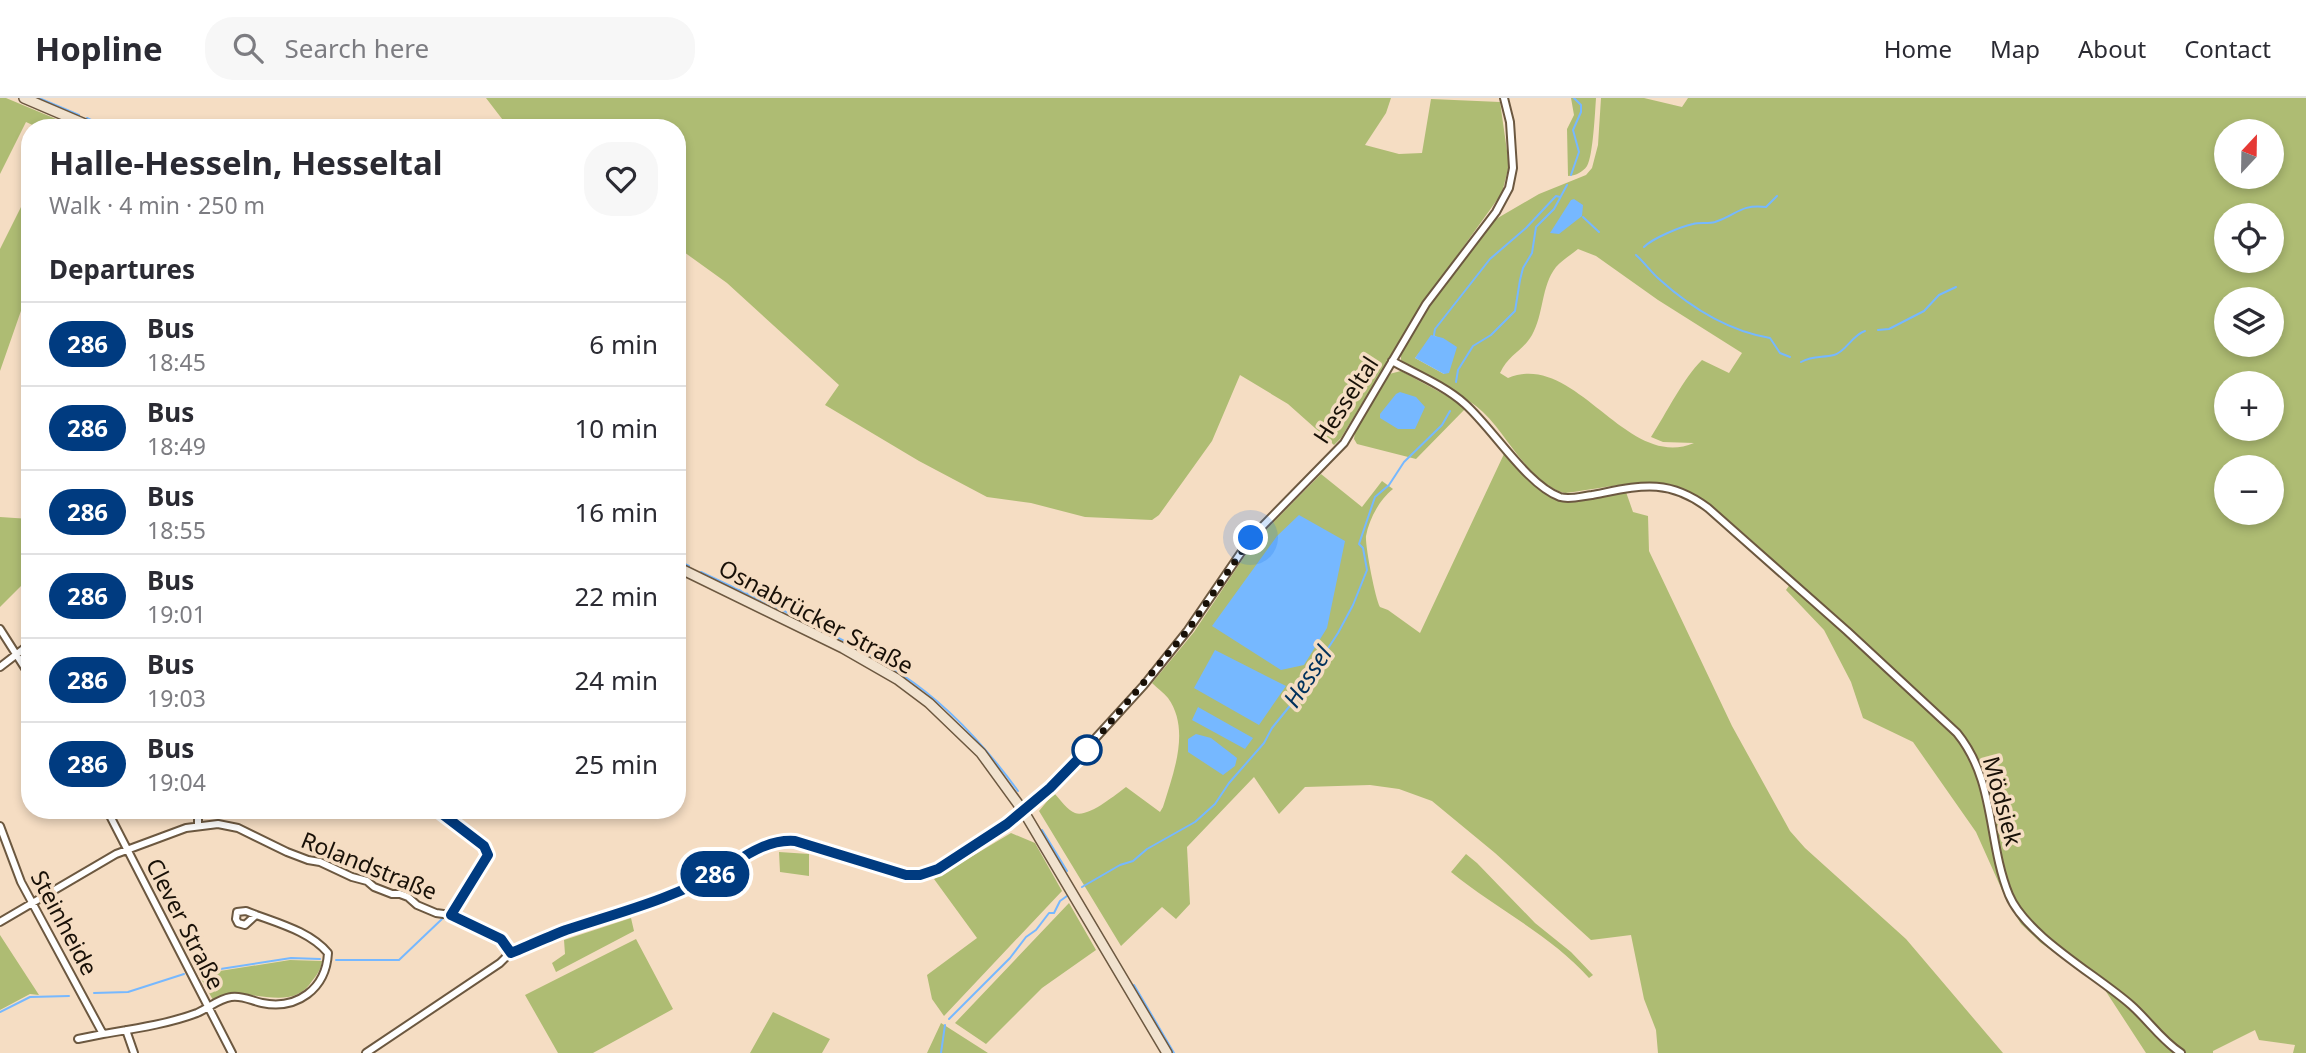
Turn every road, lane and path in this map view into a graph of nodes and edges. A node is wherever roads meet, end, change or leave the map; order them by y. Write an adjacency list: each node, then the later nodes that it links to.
1 (24, 98): 3 (main road)
2 (1504, 98): 4 (street, Hesseltal)
3 (73, 119)
4 (1392, 361): 11 (street, Hesseltal); 32 (street, Mödsiek)
5 (686, 571): 11 (main road, Osnabrücker Straße)
6 (0, 629): 8 (street)
7 (21, 651): 8 (street)
8 (16, 656): 9 (street); 10 (street)
9 (21, 663)
10 (0, 667)
11 (1024, 812): 23 (street, Hesseltal); 31 (main road, Osnabrücker Straße)
12 (112, 819): 18 (street, Clever Straße)
13 (198, 819): 16 (street)
14 (449, 819): 21 (street)
15 (0, 826): 17 (street, Steinheide)
16 (198, 826): 18 (street, Rolandstraße); 21 (street, Rolandstraße)
17 (2, 835): 19 (street, Steinheide)
18 (127, 850): 19 (street, Rolandstraße); 24 (street, Clever Straße)
19 (32, 903): 22 (street, Rolandstraße); 26 (street, Steinheide)
20 (256, 915): 24 (street)
21 (451, 915): 23 (street, Rolandstraße)
22 (0, 922)
23 (511, 953): 30 (street, Hesseltal)
24 (209, 1008): 25 (street); 29 (street, Clever Straße)
25 (126, 1030): 26 (street); 28 (street)
26 (103, 1034): 27 (street)
27 (78, 1039)
28 (134, 1053)
29 (232, 1053)
30 (366, 1053)
31 (1167, 1053)
32 (2181, 1053)

